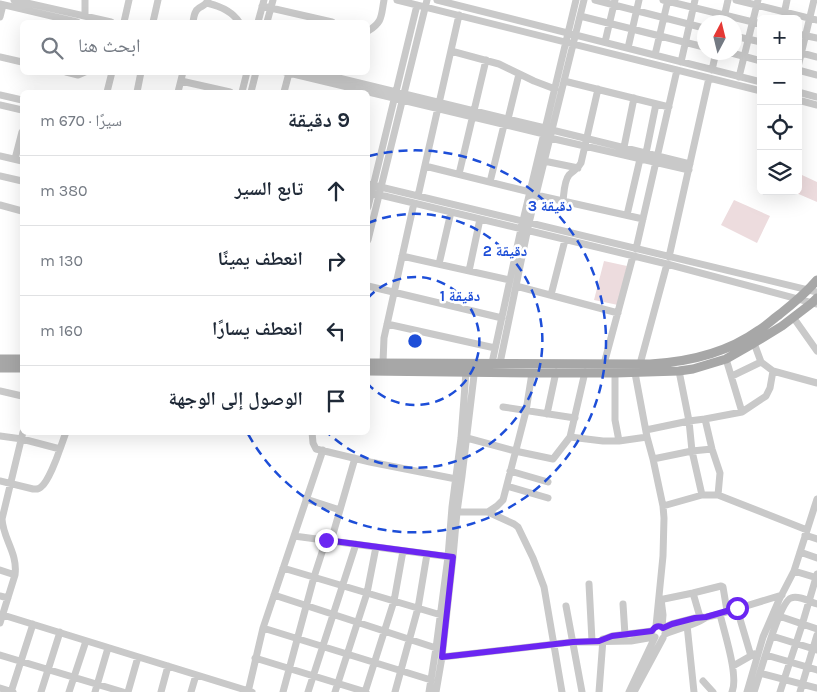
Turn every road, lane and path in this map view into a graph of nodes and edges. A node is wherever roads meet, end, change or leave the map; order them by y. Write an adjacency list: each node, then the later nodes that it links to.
1 (14, 0): 32 (street)
2 (55, 0): 32 (street)
3 (85, 0): 33 (street)
4 (129, 0): 40 (street)
5 (158, 0): 41 (street)
6 (384, 0): 54 (street)
7 (398, 0): 26 (street)
8 (437, 0): 55 (street)
9 (576, 0): 55 (street)
10 (584, 0): 34 (street)
11 (595, 0): 20 (street)
12 (639, 0): 27 (street)
13 (666, 0): 25 (street); 36 (street)
14 (728, 0): 30 (street)
15 (736, 0): 21 (street)
16 (787, 0): 31 (street)
17 (208, 1): 42 (street); 43 (street)
18 (813, 1): 37 (street)
19 (262, 2): 24 (street); 44 (street)
20 (615, 2): 27 (street); 49 (street)
21 (757, 2): 31 (street); 48 (street)
22 (426, 3): 26 (street); 28 (street); 112 (street)
23 (1, 4): 32 (street); 35 (street)
24 (272, 4): 45 (street); 46 (street)
25 (694, 4): 29 (street); 51 (street)
26 (417, 5): 111 (street)
27 (637, 11): 36 (street); 53 (street)
28 (459, 15): 64 (street); 67 (street)
29 (716, 15)
30 (725, 15)
31 (783, 15)
32 (51, 16): 33 (street); 38 (street)
33 (85, 16): 39 (street)
34 (580, 16): 49 (street); 55 (street)
35 (0, 17)
36 (664, 18): 51 (street); 56 (street)
37 (814, 19): 57 (street)
38 (68, 20)
39 (102, 20)
40 (124, 20)
41 (153, 20)
42 (194, 20)
43 (237, 20)
44 (258, 20)
45 (268, 20)
46 (308, 20)
47 (742, 21): 48 (street)
48 (752, 22): 50 (street); 60 (street)
49 (610, 23): 53 (street); 62 (street)
50 (757, 23)
51 (689, 24): 52 (street); 63 (street)
52 (697, 26)
53 (632, 29): 56 (street); 66 (street)
54 (370, 30)
55 (572, 34): 62 (street); 64 (street)
56 (660, 35): 63 (street); 69 (street)
57 (802, 35): 59 (street)
58 (742, 38): 60 (street)
59 (817, 38)
60 (748, 39): 61 (street); 70 (street)
61 (757, 41)
62 (605, 42): 66 (street)
63 (685, 42): 65 (street); 77 (street)
64 (570, 43): 79 (street); 94 (street); 97 (street)
65 (697, 45)
66 (628, 48): 69 (street)
67 (450, 51): 73 (street); 120 (street)
68 (802, 53): 72 (street)
69 (655, 55): 77 (street)
70 (744, 56): 75 (street); 91 (street)
71 (0, 57): 76 (street)
72 (817, 57)
73 (486, 60): 81 (street); 123 (street)
74 (714, 60): 80 (street)
75 (758, 60)
76 (20, 62)
77 (680, 62): 80 (street)
78 (802, 69): 90 (street)
79 (677, 70): 92 (street); 121 (street)
80 (712, 70): 91 (street)
81 (519, 74): 97 (street); 124 (street)
82 (111, 75): 99 (street)
83 (140, 75): 100 (street)
84 (182, 75): 93 (street)
85 (246, 75): 103 (street)
86 (255, 75): 104 (street)
87 (287, 75): 105 (street)
88 (296, 75): 96 (street)
89 (321, 75): 96 (street)
90 (817, 75)
91 (739, 77): 95 (street)
92 (709, 78): 107 (street); 134 (street)
93 (181, 81): 101 (street); 102 (street)
94 (564, 81): 98 (street); 125 (street)
95 (757, 81)
96 (349, 87): 106 (street)
97 (555, 89): 125 (street)
98 (598, 89): 114 (street); 126 (street)
99 (108, 90)
100 (137, 90)
101 (179, 90)
102 (221, 90)
103 (242, 90)
104 (252, 90)
105 (284, 90)
106 (366, 90)
107 (757, 90)
108 (370, 91): 111 (street)
109 (802, 93): 113 (street)
110 (0, 95): 115 (street)
111 (395, 95): 112 (street); 140 (street)
112 (403, 97): 120 (street); 140 (street)
113 (817, 97)
114 (634, 98): 117 (street); 127 (street)
115 (20, 100)
116 (802, 101): 119 (street)
117 (656, 104): 121 (street); 129 (street)
118 (0, 105): 122 (street)
119 (817, 105)
120 (438, 106): 123 (street); 133 (street)
121 (669, 107): 130 (street)
122 (20, 110)
123 (473, 114): 124 (street); 136 (street)
124 (506, 122): 125 (street); 139 (street)
125 (548, 132): 126 (street); 132 (street); 141 (street)
126 (586, 142): 127 (street); 135 (street)
127 (623, 151): 129 (street)
128 (0, 156): 131 (street)
129 (643, 156): 130 (street); 149 (street)
130 (656, 159): 134 (street); 152 (street)
131 (19, 160)
132 (544, 161): 135 (street); 141 (street)
133 (425, 166): 136 (street); 143 (street)
134 (689, 167): 157 (street)
135 (578, 168): 144 (street)
136 (459, 174): 139 (street)
137 (0, 176): 138 (street)
138 (20, 181)
139 (490, 182): 141 (street)
140 (374, 185): 142 (street); 143 (street)
141 (533, 193): 144 (street); 153 (street)
142 (372, 194): 145 (street); 150 (street)
143 (418, 196): 153 (street)
144 (562, 201): 149 (street)
145 (414, 204): 148 (street); 156 (street)
146 (0, 205): 147 (street)
147 (20, 210)
148 (451, 212): 151 (street); 158 (street)
149 (627, 215): 152 (street)
150 (370, 217)
151 (480, 219): 153 (street); 159 (street)
152 (643, 219): 155 (street)
153 (525, 226): 154 (street); 155 (street); 161 (street)
154 (565, 240): 155 (street); 165 (street)
155 (634, 253): 157 (street); 168 (street)
156 (402, 256): 158 (street); 164 (street)
157 (668, 261): 163 (street); 166 (street); 183 (street)
158 (438, 264): 159 (street)
159 (469, 271): 161 (street)
160 (817, 280): 163 (main road)
161 (513, 283): 165 (street); 170 (street); 181 (street)
162 (370, 287): 164 (street)
163 (813, 291): 166 (main road)
164 (394, 293): 170 (street); 171 (street)
165 (551, 295): 168 (street)
166 (799, 299): 167 (street); 183 (main road)
167 (815, 302): 169 (main road)
168 (618, 313): 182 (street)
169 (793, 317): 172 (main road); 174 (street)
170 (502, 318): 173 (street)
171 (387, 324): 173 (street); 178 (street)
172 (754, 343): 177 (main road); 179 (street)
173 (495, 348): 181 (street)
174 (817, 351)
175 (0, 359): 176 (main road)
176 (20, 359)
177 (726, 359): 188 (main road); 195 (street)
178 (383, 362): 180 (main road); 186 (main road)
179 (761, 362): 191 (street); 195 (street)
180 (370, 363)
181 (496, 363): 182 (main road); 186 (main road)
182 (604, 364): 183 (main road)
183 (640, 364)
184 (0, 368): 185 (main road)
185 (20, 368)
186 (472, 369): 187 (main road); 192 (main road); 212 (street); 222 (street)
187 (370, 371)
188 (679, 371): 194 (main road); 205 (street)
189 (556, 372): 190 (main road); 192 (main road); 202 (street)
190 (585, 372): 193 (main road); 203 (street)
191 (773, 372): 196 (street); 201 (street)
192 (532, 373): 200 (street)
193 (614, 373): 194 (main road); 213 (street)
194 (635, 373): 206 (street)
195 (732, 376): 201 (street)
196 (817, 383)
197 (0, 391): 198 (street)
198 (20, 396)
199 (503, 407): 200 (street)
200 (526, 410): 202 (street); 217 (street)
201 (742, 412): 204 (street)
202 (548, 414): 203 (street)
203 (575, 418): 211 (street)
204 (705, 419): 205 (street); 214 (street)
205 (689, 421): 206 (street); 218 (street)
206 (646, 434): 213 (street); 220 (street)
207 (65, 435): 215 (street)
208 (312, 435): 216 (street)
209 (0, 436): 210 (street)
210 (22, 436): 215 (street); 225 (street)
211 (570, 437): 213 (street); 217 (street)
212 (467, 438): 217 (street); 234 (street)
213 (619, 441)
214 (712, 449): 218 (street); 227 (street)
215 (60, 450): 225 (street)
216 (323, 450): 219 (street); 230 (street)
217 (515, 451): 221 (street)
218 (692, 451): 220 (street); 228 (street)
219 (355, 458): 222 (street); 233 (street)
220 (653, 459): 232 (street)
221 (510, 471): 224 (street); 226 (street)
222 (456, 479): 247 (street)
223 (0, 481): 225 (street)
224 (548, 482)
225 (10, 484): 237 (street)
226 (507, 486): 229 (street); 235 (street)
227 (718, 495): 228 (street); 238 (street)
228 (702, 496): 232 (street)
229 (548, 498)
230 (306, 499): 233 (street); 239 (street)
231 (817, 499): 236 (street)
232 (663, 506): 263 (street)
233 (340, 510): 241 (street)
234 (457, 512): 235 (street); 247 (street)
235 (488, 512): 298 (street)
236 (814, 516): 238 (street)
237 (2, 528): 252 (street)
238 (806, 532): 240 (street); 245 (street)
239 (294, 536): 241 (street); 249 (street)
240 (817, 539)
241 (328, 541): 242 (street); 253 (street)
242 (356, 544): 243 (street); 256 (street)
243 (376, 547): 244 (street); 257 (street)
244 (403, 551): 246 (street); 264 (street)
245 (800, 552): 248 (street); 251 (street)
246 (427, 554): 247 (street); 270 (street)
247 (451, 557): 276 (street); 308 (street)
248 (817, 558)
249 (283, 568): 253 (street); 261 (street)
250 (0, 570): 252 (street)
251 (794, 571): 254 (street); 259 (street)
252 (15, 575): 262 (street)
253 (314, 577): 256 (street); 268 (street)
254 (817, 577): 265 (street)
255 (589, 584): 295 (street)
256 (342, 586): 257 (street); 273 (street)
257 (367, 593): 264 (street); 279 (street)
258 (693, 593): 263 (street); 272 (street); 278 (street)
259 (782, 595): 271 (street); 303 (street)
260 (0, 596): 262 (street)
261 (274, 596): 268 (street); 284 (street)
262 (8, 598): 275 (street)
263 (660, 598): 288 (street)
264 (394, 601): 270 (street); 286 (street)
265 (809, 601): 267 (street); 277 (street); 283 (street)
266 (623, 604): 289 (street)
267 (817, 604)
268 (306, 606): 273 (street); 292 (street)
269 (566, 606): 296 (street)
270 (418, 608): 276 (street); 293 (street)
271 (737, 608): 272 (street); 306 (street)
272 (727, 611): 274 (street)
273 (333, 614): 279 (street); 299 (street)
274 (720, 614): 278 (street); 314 (street)
275 (3, 615): 280 (street); 281 (street)
276 (441, 615): 301 (street)
277 (779, 616): 283 (street); 291 (street)
278 (703, 617): 282 (street); 288 (street)
279 (357, 622): 286 (street); 304 (street)
280 (0, 623)
281 (33, 624): 287 (street); 310 (street)
282 (687, 625): 288 (street); 355 (street)
283 (802, 625): 285 (street); 297 (street)
284 (263, 628): 292 (street); 309 (street)
285 (817, 629)
286 (384, 631): 293 (street); 311 (street)
287 (60, 632): 294 (street); 317 (street)
288 (659, 632): 289 (street); 295 (street); 353 (street); 354 (street)
289 (625, 635): 295 (street)
290 (817, 635): 302 (street)
291 (772, 636): 297 (street); 303 (street)
292 (298, 638): 299 (street); 316 (street)
293 (410, 639): 301 (street); 318 (street)
294 (86, 641): 300 (street); 323 (street)
295 (599, 641): 296 (street); 352 (street)
296 (573, 642): 298 (street); 351 (street)
297 (796, 644): 302 (street); 312 (street)
298 (553, 645): 308 (street); 350 (street)
299 (322, 646): 304 (street); 322 (street)
300 (108, 648): 307 (street); 331 (street)
301 (436, 648): 325 (street)
302 (815, 650): 315 (street)
303 (762, 653): 306 (street); 312 (street); 320 (street); 357 (street)
304 (347, 654): 311 (street); 328 (street)
305 (0, 656): 310 (street)
306 (751, 656): 314 (street)
307 (138, 657): 313 (street); 338 (street)
308 (442, 657): 349 (street)
309 (255, 658): 316 (street); 342 (street)
310 (21, 662): 317 (street); 334 (street)
311 (374, 662): 318 (street); 346 (street)
312 (790, 662): 315 (street); 324 (street)
313 (168, 666): 321 (street); 339 (street)
314 (733, 666): 333 (street)
315 (807, 667): 319 (street); 329 (street)
316 (289, 668): 322 (street); 343 (street)
317 (48, 670): 323 (street); 335 (street)
318 (401, 670): 325 (street); 347 (street)
319 (817, 670)
320 (760, 673): 324 (street); 357 (street)
321 (196, 675): 327 (street); 340 (street)
322 (313, 676): 328 (street); 344 (street)
323 (74, 677): 331 (street); 336 (street)
324 (785, 679): 329 (street); 358 (street)
325 (431, 680): 348 (street)
326 (703, 680): 356 (street)
327 (223, 683): 341 (street); 342 (street)
328 (337, 683): 345 (street); 346 (street)
329 (802, 684): 332 (street); 359 (street)
330 (0, 688): 334 (street)
331 (96, 688): 337 (street)
332 (817, 688)
333 (733, 690): 357 (street)
334 (12, 692)
335 (41, 692)
336 (69, 692)
337 (123, 692)
338 (128, 692)
339 (161, 692)
340 (191, 692)
341 (220, 692)
342 (250, 692)
343 (283, 692)
344 (308, 692)
345 (335, 692)
346 (365, 692)
347 (395, 692)
348 (428, 692)
349 (436, 692)
350 (562, 692)
351 (582, 692)
352 (599, 692)
353 (629, 692)
354 (634, 692)
355 (694, 692)
356 (714, 692)
357 (752, 692)
358 (780, 692)
359 (800, 692)

